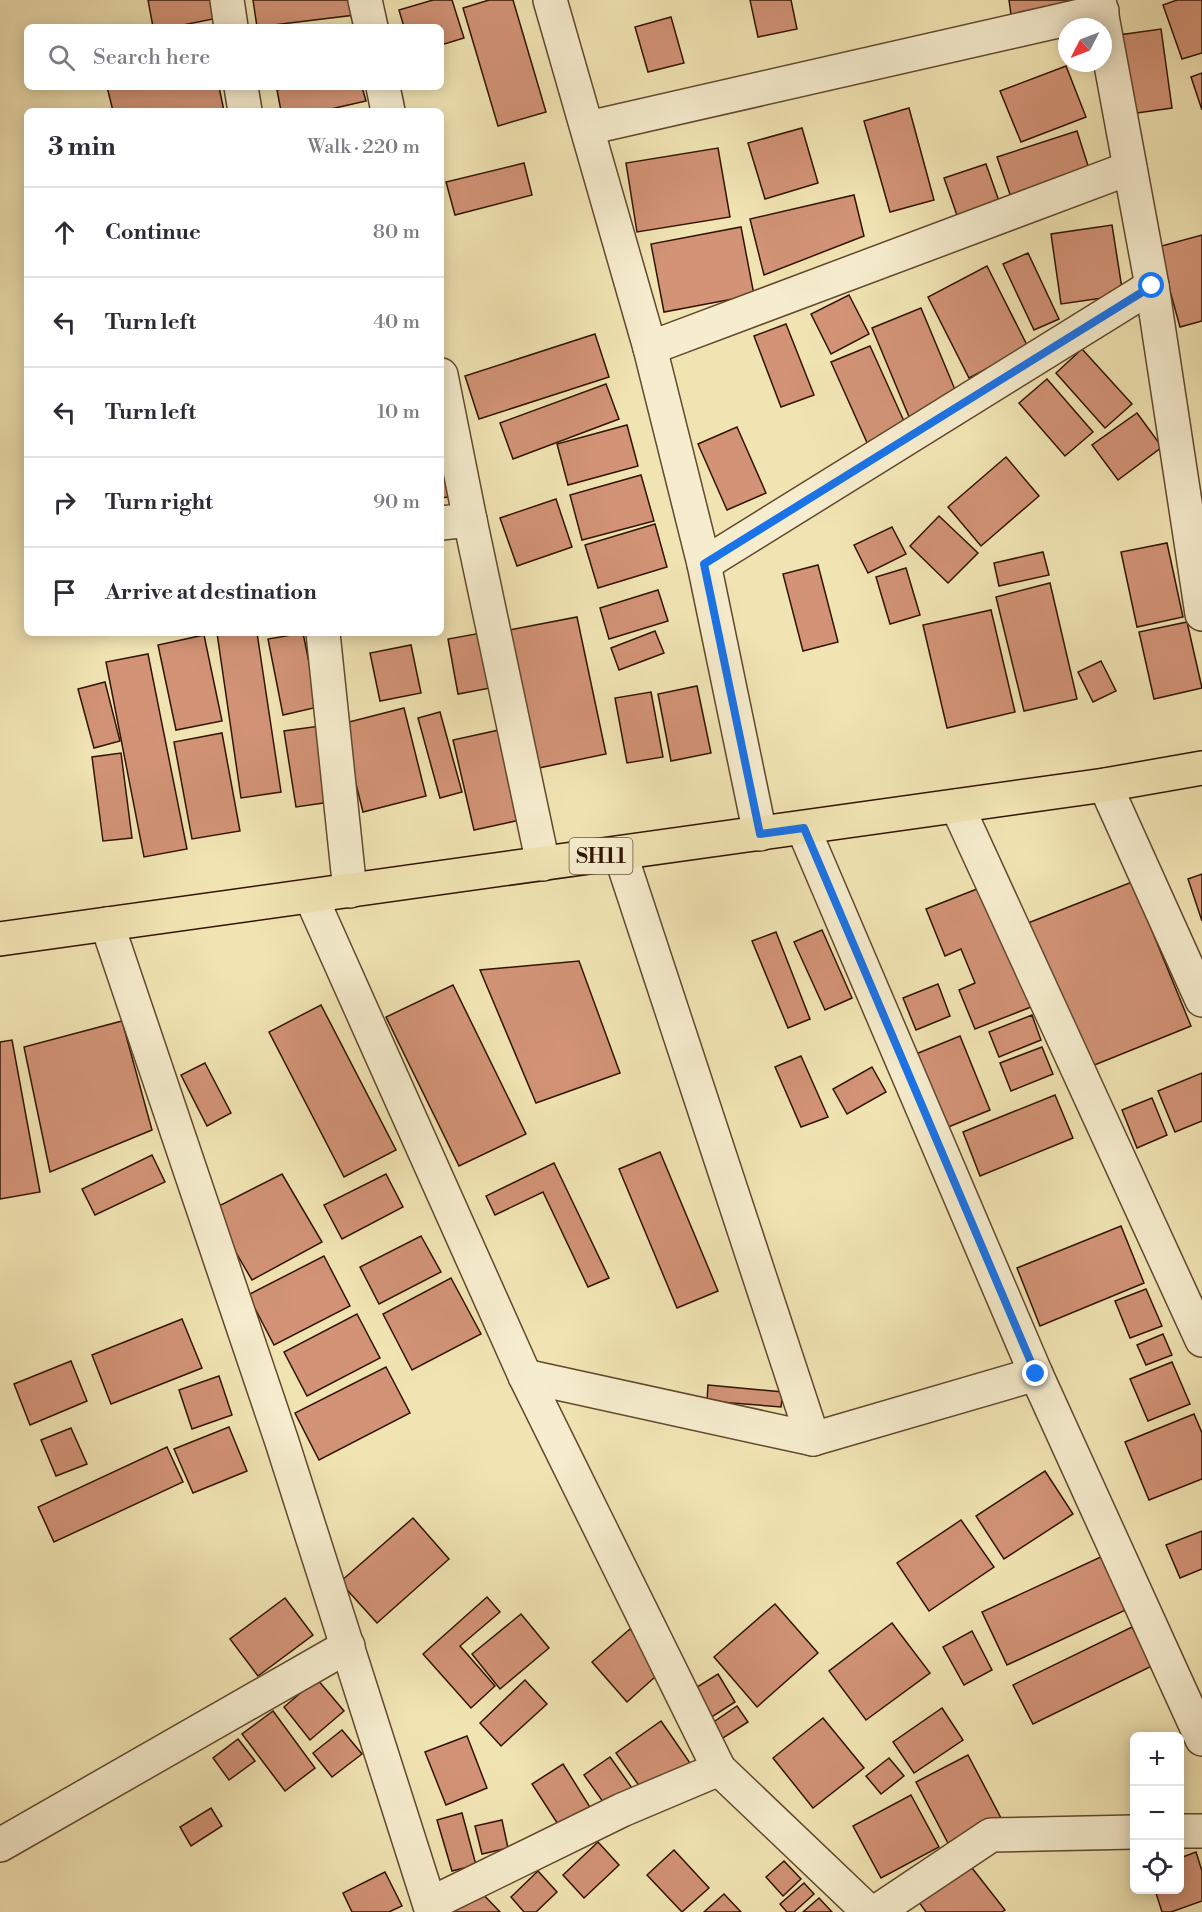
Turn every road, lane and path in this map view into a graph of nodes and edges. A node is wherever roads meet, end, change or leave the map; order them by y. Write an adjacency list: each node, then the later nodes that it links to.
1 (227, 0): 5 (street)
2 (365, 0): 6 (street)
3 (550, 0): 11 (street)
4 (1100, 6): 11 (street); 12 (street)
5 (231, 24)
6 (370, 24)
7 (242, 90): 9 (street)
8 (384, 90): 10 (street)
9 (244, 108)
10 (387, 108)
11 (588, 128): 14 (street)
12 (1130, 168): 13 (street); 14 (street)
13 (1152, 286): 17 (street); 18 (street)
14 (650, 348): 17 (street)
15 (444, 404): 16 (street)
16 (456, 522): 26 (street)
17 (704, 564): 24 (street)
18 (1202, 614)
19 (322, 636): 27 (street)
20 (1202, 768): 21 (main road, SH11)
21 (1105, 785): 22 (main road, SH11); 31 (street)
22 (957, 806): 23 (main road, SH11); 32 (street)
23 (804, 828): 24 (main road, SH11); 33 (street)
24 (760, 834): 25 (main road, SH11)
25 (620, 853): 26 (main road, SH11); 35 (street)
26 (543, 864): 27 (main road, SH11)
27 (350, 891): 28 (main road, SH11)
28 (311, 897): 29 (main road, SH11); 34 (street)
29 (107, 924): 30 (main road, SH11); 36 (street)
30 (0, 939)
31 (1202, 1000)
32 (1202, 1340)
33 (1036, 1374): 35 (street); 37 (street)
34 (525, 1376): 35 (street); 38 (street)
35 (813, 1439)
36 (348, 1647): 42 (street); 43 (street)
37 (1202, 1739)
38 (718, 1769): 43 (street); 44 (street)
39 (1184, 1831): 40 (street)
40 (1202, 1831)
41 (1130, 1832): 45 (street)
42 (0, 1845)
43 (431, 1908)
44 (869, 1912)
45 (876, 1912)

